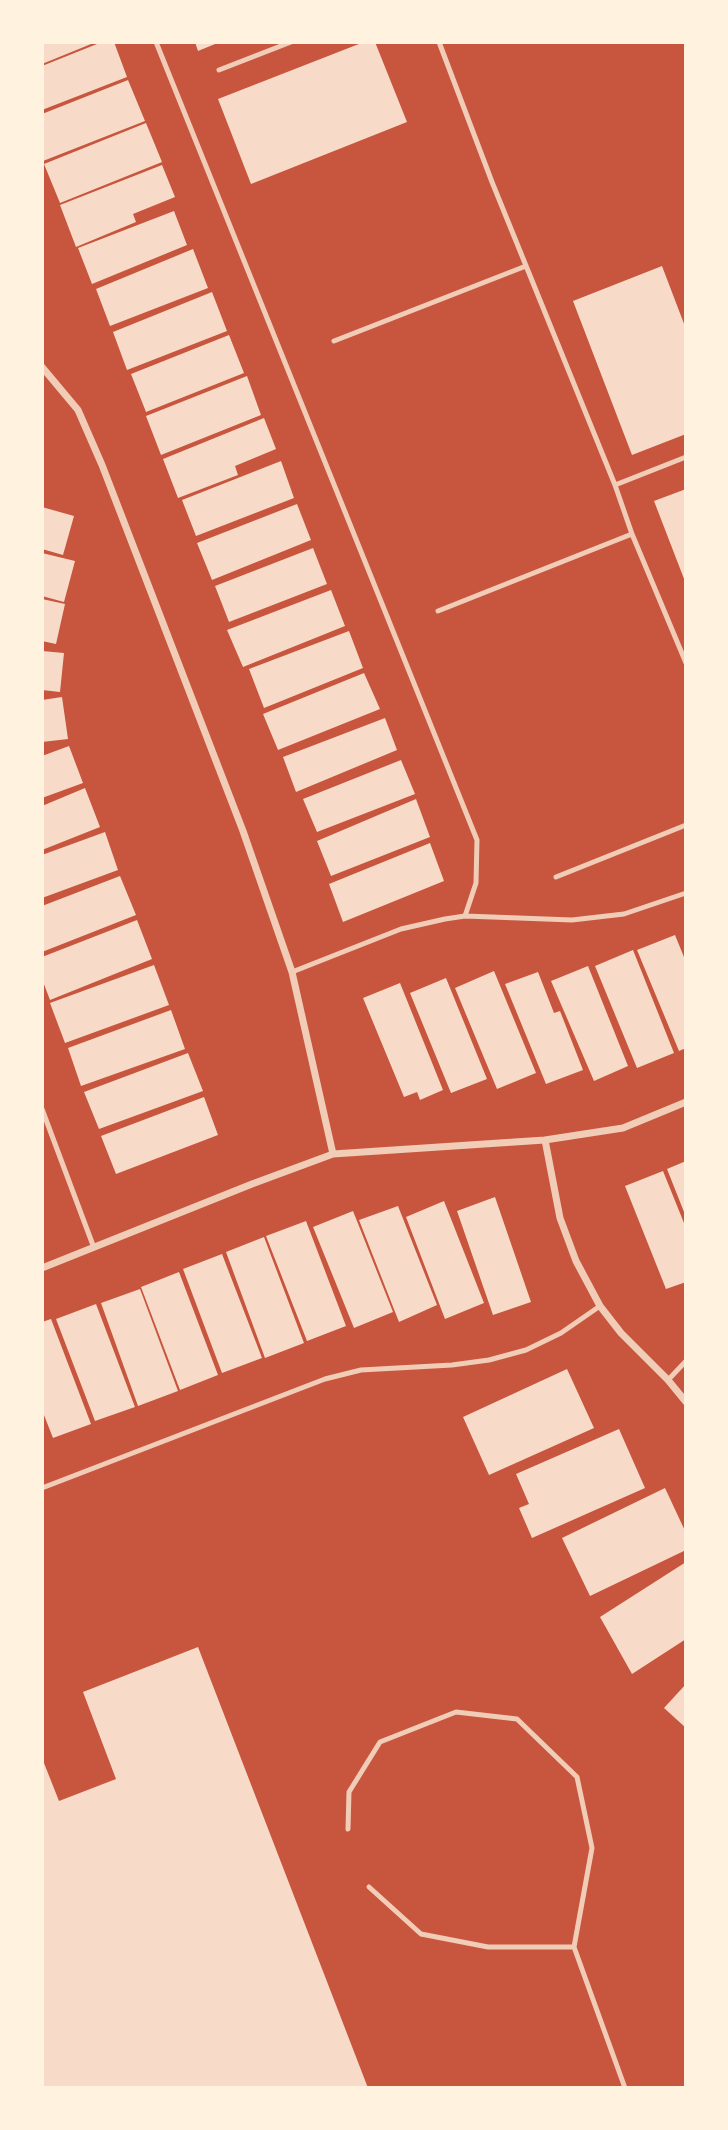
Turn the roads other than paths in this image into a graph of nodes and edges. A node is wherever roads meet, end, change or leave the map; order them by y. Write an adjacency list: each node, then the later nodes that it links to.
1 (156, 42): 18 (lane)
2 (291, 42): 4 (lane)
3 (439, 42): 5 (lane)
4 (219, 71)
5 (526, 266): 6 (lane); 9 (lane)
6 (334, 341)
7 (42, 367): 19 (street)
8 (686, 457): 9 (lane)
9 (615, 485): 10 (lane)
10 (632, 534): 11 (lane); 13 (lane)
11 (438, 611)
12 (686, 638): 13 (lane)
13 (678, 641): 14 (lane)
14 (686, 663)
15 (686, 825): 16 (lane)
16 (556, 877)
17 (686, 893): 18 (lane)
18 (465, 916): 19 (lane)
19 (292, 972): 23 (street)
20 (686, 1101): 22 (street)
21 (42, 1109): 24 (lane)
22 (545, 1140): 23 (street); 26 (street)
23 (333, 1154): 24 (street)
24 (94, 1248): 25 (street)
25 (42, 1268)
26 (600, 1306): 28 (street); 30 (lane)
27 (686, 1361): 28 (lane)
28 (668, 1380): 29 (street)
29 (686, 1402)
30 (42, 1488)
31 (348, 1829): 33 (lane)
32 (369, 1887): 33 (lane)
33 (574, 1947): 34 (lane)
34 (625, 2088)

